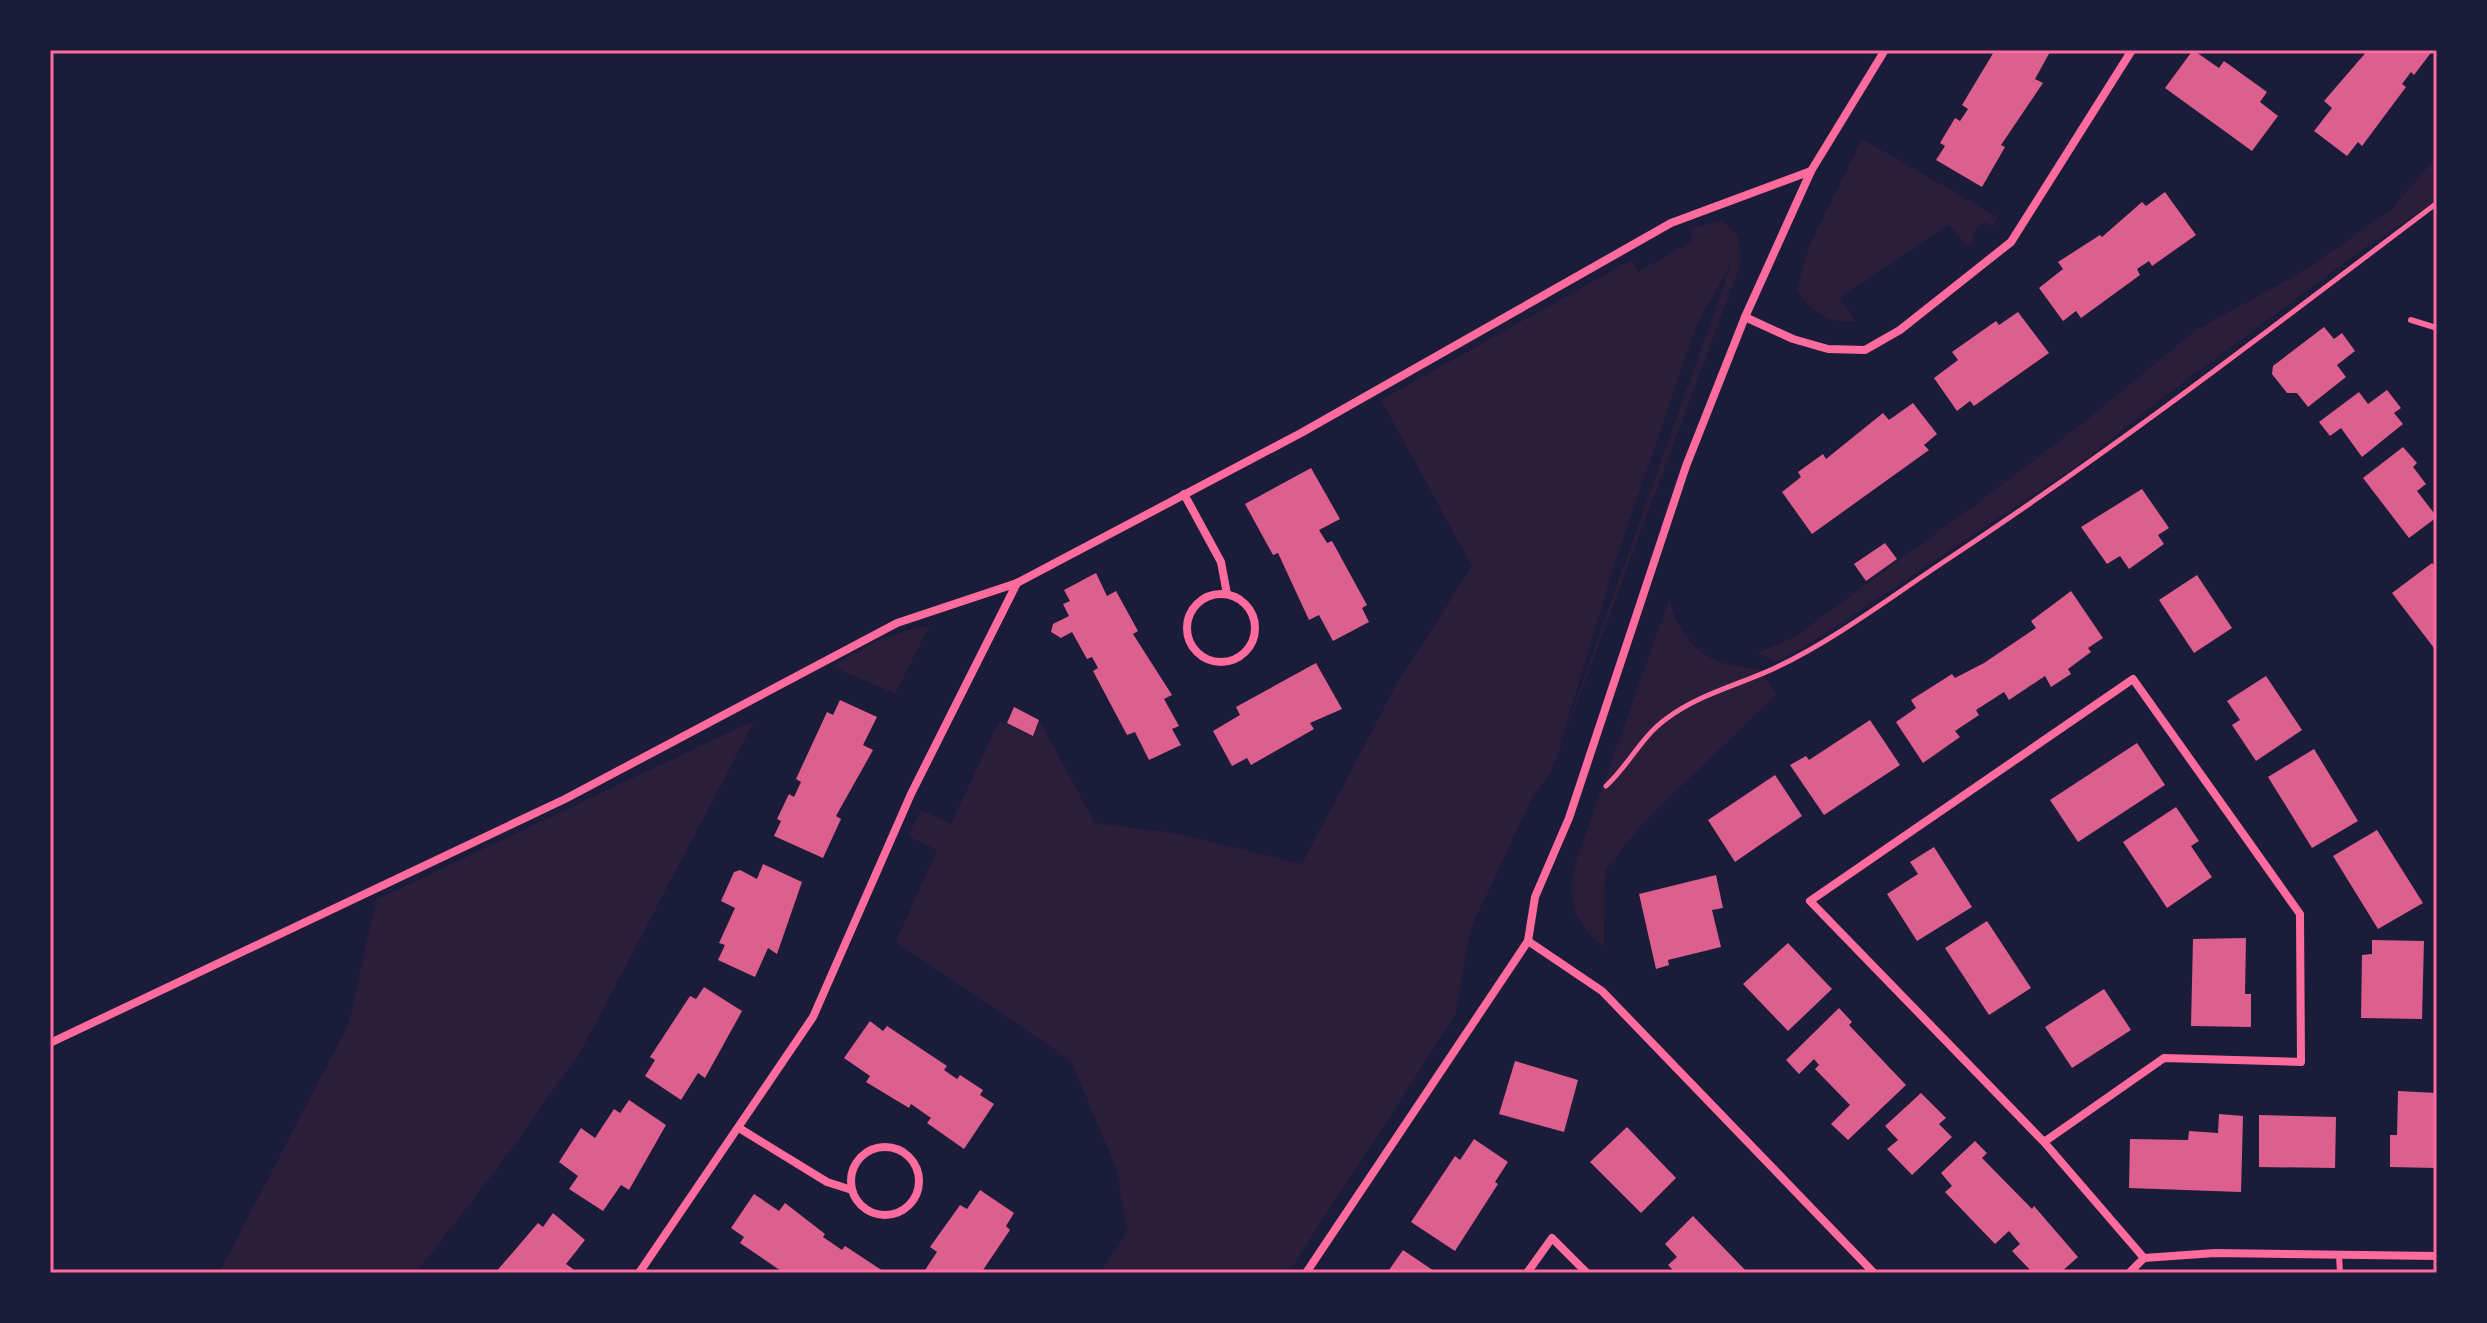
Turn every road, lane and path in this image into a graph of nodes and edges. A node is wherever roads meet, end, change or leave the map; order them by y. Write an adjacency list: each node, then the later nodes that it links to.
1 (1885, 50): 3 (street)
2 (2132, 50): 5 (street)
3 (1811, 171): 5 (street); 8 (street)
4 (2437, 203): 11 (path)
5 (1745, 317): 11 (street)
6 (2411, 320): 7 (lane)
7 (2437, 328)
8 (1184, 494): 9 (street); 10 (street)
9 (1017, 583): 13 (street); 14 (street)
10 (1227, 594): 10 (street)
11 (1569, 818): 12 (street)
12 (1528, 941): 21 (street); 24 (street)
13 (50, 1043)
14 (739, 1128): 16 (street); 20 (street)
15 (2044, 1142): 15 (street); 19 (street)
16 (852, 1190): 16 (street)
17 (2339, 1255): 18 (street); 19 (street); 26 (lane)
18 (2437, 1256)
19 (2144, 1258): 25 (street)
20 (639, 1273)
21 (1306, 1273)
22 (1527, 1273): 23 (street)
23 (1587, 1273)
24 (1874, 1273)
25 (2129, 1273)
26 (2340, 1273)

